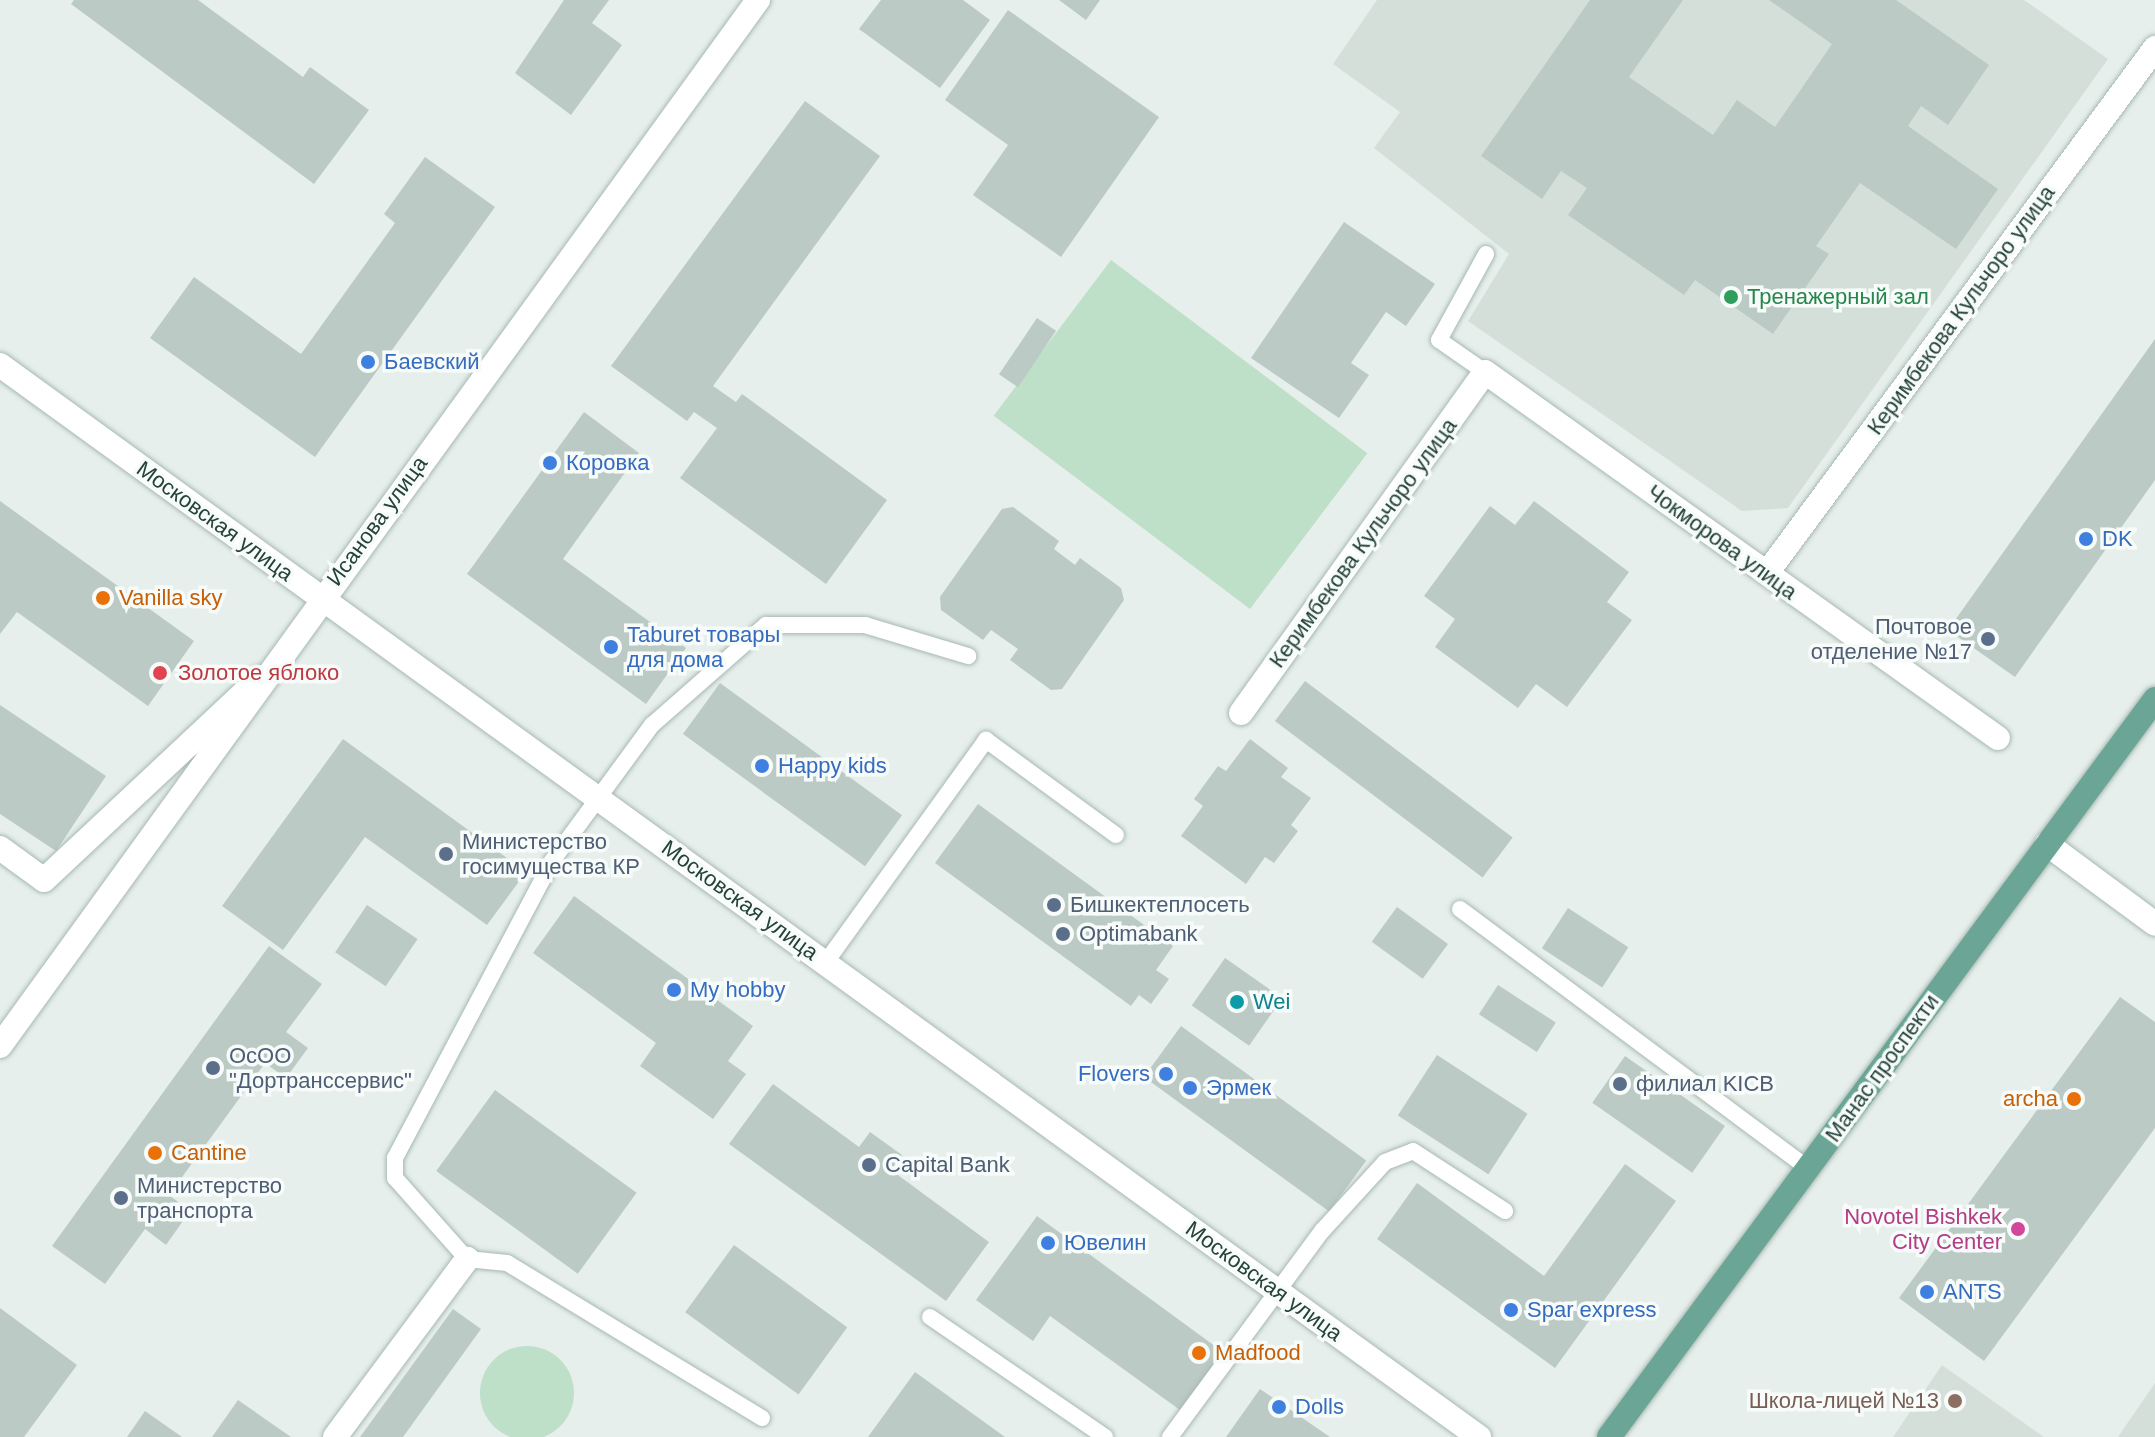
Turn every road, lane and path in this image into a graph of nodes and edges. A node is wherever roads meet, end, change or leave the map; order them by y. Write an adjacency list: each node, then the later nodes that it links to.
1 (758, 0): 7 (street, Исанова улица)
2 (2155, 48): 6 (street, Керимбекова Кульчоро улица)
3 (1486, 254): 5 (lane)
4 (0, 365): 7 (street, Московская улица)
5 (1485, 372): 6 (street, Чокморова улица); 11 (street, Керимбекова Кульчоро улица)
6 (1767, 573): 12 (street, Чокморова улица)
7 (321, 599): 9 (street, Исанова улица); 13 (street, Московская улица)
8 (968, 656): 13 (lane)
9 (276, 662): 16 (street); 20 (street, Исанова улица)
10 (2155, 699): 15 (main road, Манас проспекти)
11 (1241, 713)
12 (1998, 738)
13 (600, 799): 19 (street, Московская улица); 23 (lane)
14 (1116, 835): 19 (lane)
15 (2047, 844): 18 (street); 21 (main road, Манас проспекти)
16 (0, 848)
17 (1460, 909): 21 (lane)
18 (2155, 924)
19 (826, 962): 24 (street, Московская улица)
20 (0, 1046)
21 (1808, 1168): 31 (main road, Манас проспекти)
22 (1505, 1211): 24 (lane)
23 (467, 1259): 26 (lane); 27 (street)
24 (1278, 1291): 29 (lane); 30 (street, Московская улица)
25 (930, 1317): 28 (lane)
26 (762, 1418)
27 (335, 1437)
28 (1105, 1437)
29 (1170, 1437)
30 (1479, 1437)
31 (1609, 1437)

